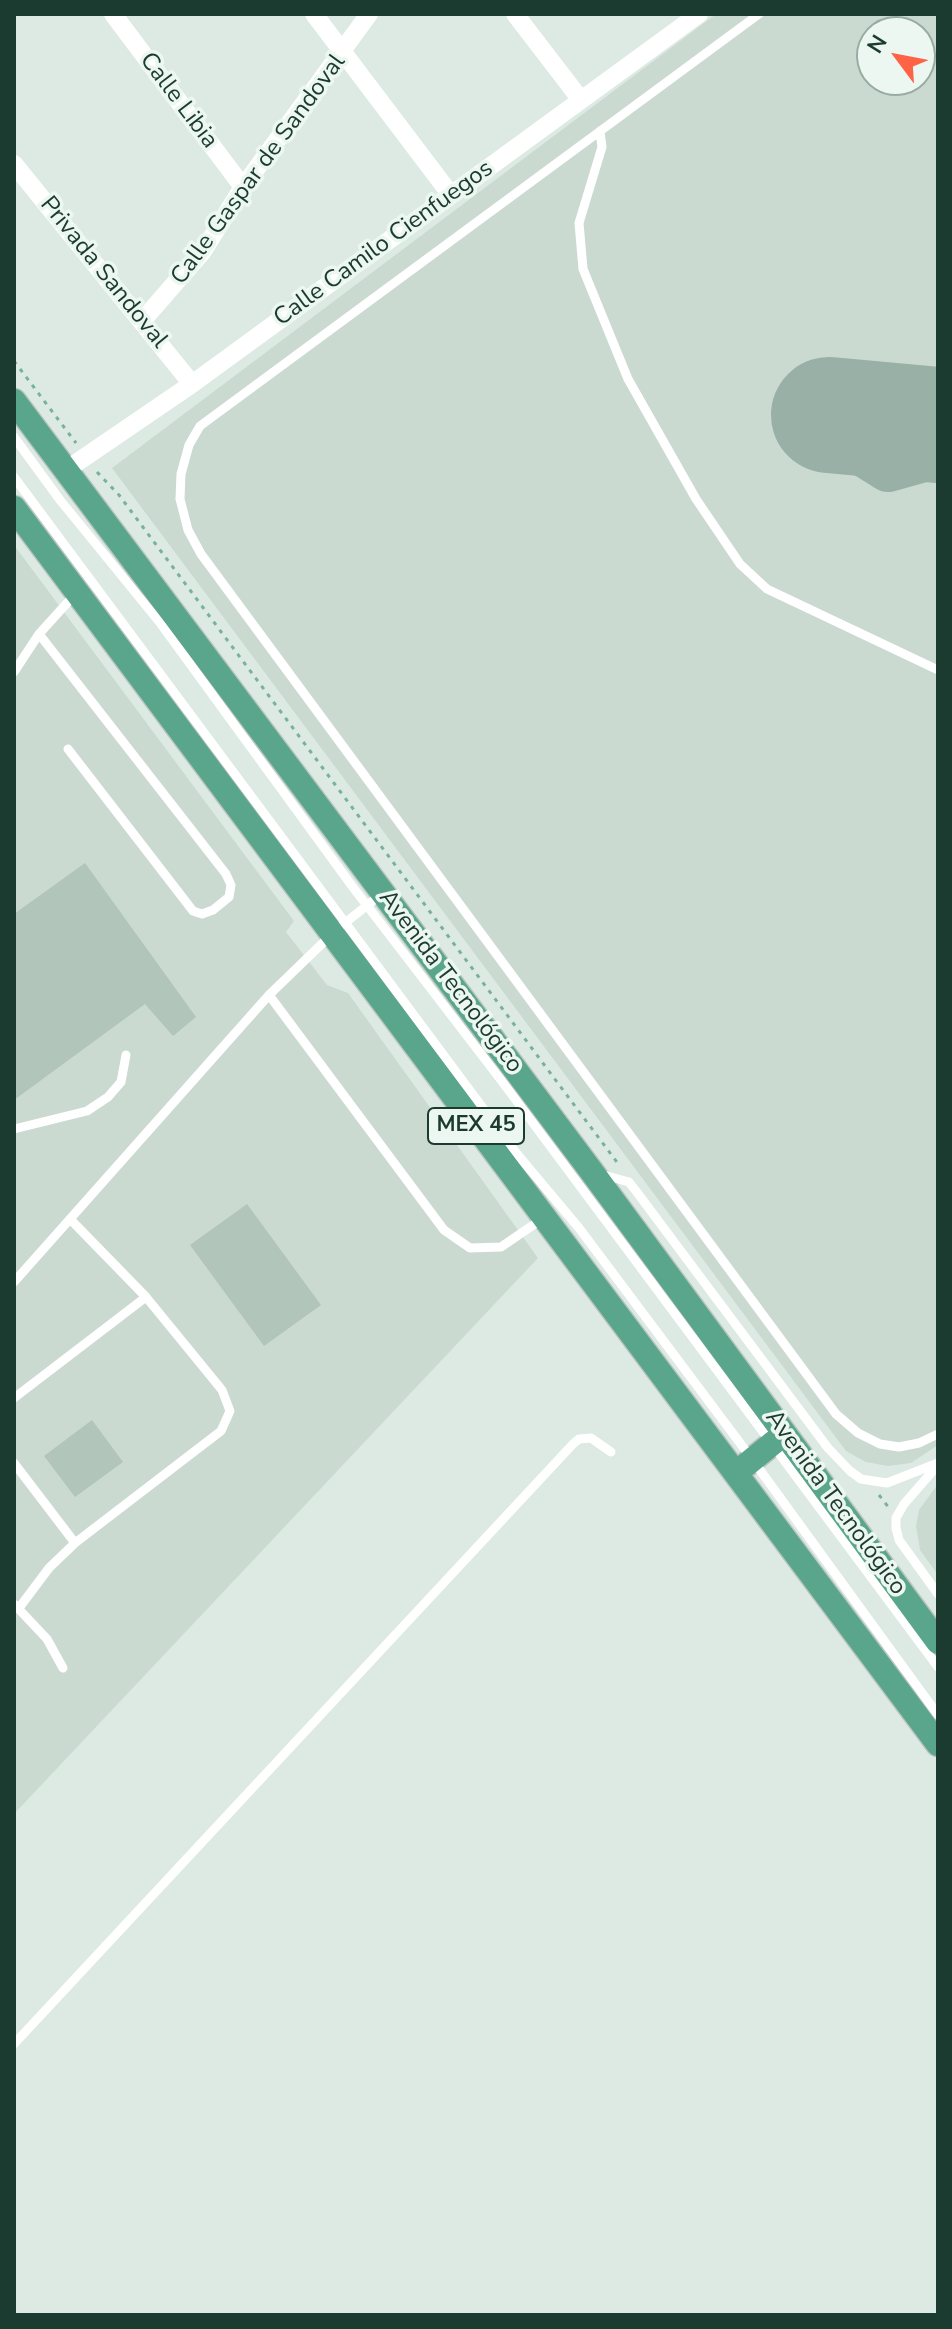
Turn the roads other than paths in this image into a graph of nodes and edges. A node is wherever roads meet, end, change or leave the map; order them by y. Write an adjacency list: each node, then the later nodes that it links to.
1 (113, 14): 11 (street, Calle Libia)
2 (314, 14): 7 (street)
3 (369, 14): 7 (street, Calle Gaspar de Sandoval)
4 (515, 14): 8 (street)
5 (699, 14): 8 (street, Calle Camilo Cienfuegos)
6 (759, 14): 9 (lane)
7 (344, 53): 11 (street, Calle Gaspar de Sandoval); 12 (street)
8 (581, 100): 12 (street, Calle Camilo Cienfuegos)
9 (600, 131): 22 (lane); 36 (lane)
10 (14, 164): 13 (street, Privada Sandoval)
11 (243, 187): 13 (street, Calle Gaspar de Sandoval)
12 (451, 195): 14 (street, Calle Camilo Cienfuegos)
13 (143, 320): 14 (street, Privada Sandoval)
14 (192, 384): 17 (street, Calle Camilo Cienfuegos)
15 (14, 401): 17 (main road, Avenida Tecnológico / MEX 45)
16 (14, 437): 25 (lane)
17 (76, 463): 25 (main road, Avenida Tecnológico / MEX 45)
18 (14, 477): 26 (lane)
19 (14, 508): 20 (main road, MEX 45)
20 (76, 593): 21 (lane); 26 (main road, MEX 45)
21 (39, 634): 23 (lane); 24 (lane)
22 (938, 670)
23 (14, 672)
24 (68, 749)
25 (375, 899): 26 (lane); 30 (main road, Avenida Tecnológico / MEX 45); 37 (lane)
26 (339, 928): 27 (lane); 31 (main road, MEX 45); 41 (lane)
27 (269, 995): 31 (lane); 32 (lane)
28 (126, 1055): 29 (lane)
29 (14, 1129)
30 (592, 1172): 37 (main road, Avenida Tecnológico / MEX 45); 40 (lane)
31 (545, 1217): 41 (main road, MEX 45)
32 (70, 1219): 33 (lane); 34 (lane)
33 (14, 1282)
34 (146, 1297): 35 (lane); 42 (lane)
35 (14, 1398)
36 (938, 1434)
37 (778, 1438): 41 (main road); 45 (main road, Avenida Tecnológico / MEX 45); 46 (lane)
38 (611, 1452): 50 (lane)
39 (14, 1463): 42 (lane)
40 (938, 1464): 43 (lane)
41 (744, 1466): 48 (lane); 49 (main road, MEX 45)
42 (75, 1543): 44 (lane)
43 (938, 1594)
44 (16, 1606): 47 (lane)
45 (938, 1642)
46 (938, 1667)
47 (63, 1668)
48 (938, 1715)
49 (938, 1744)
50 (14, 2044)

